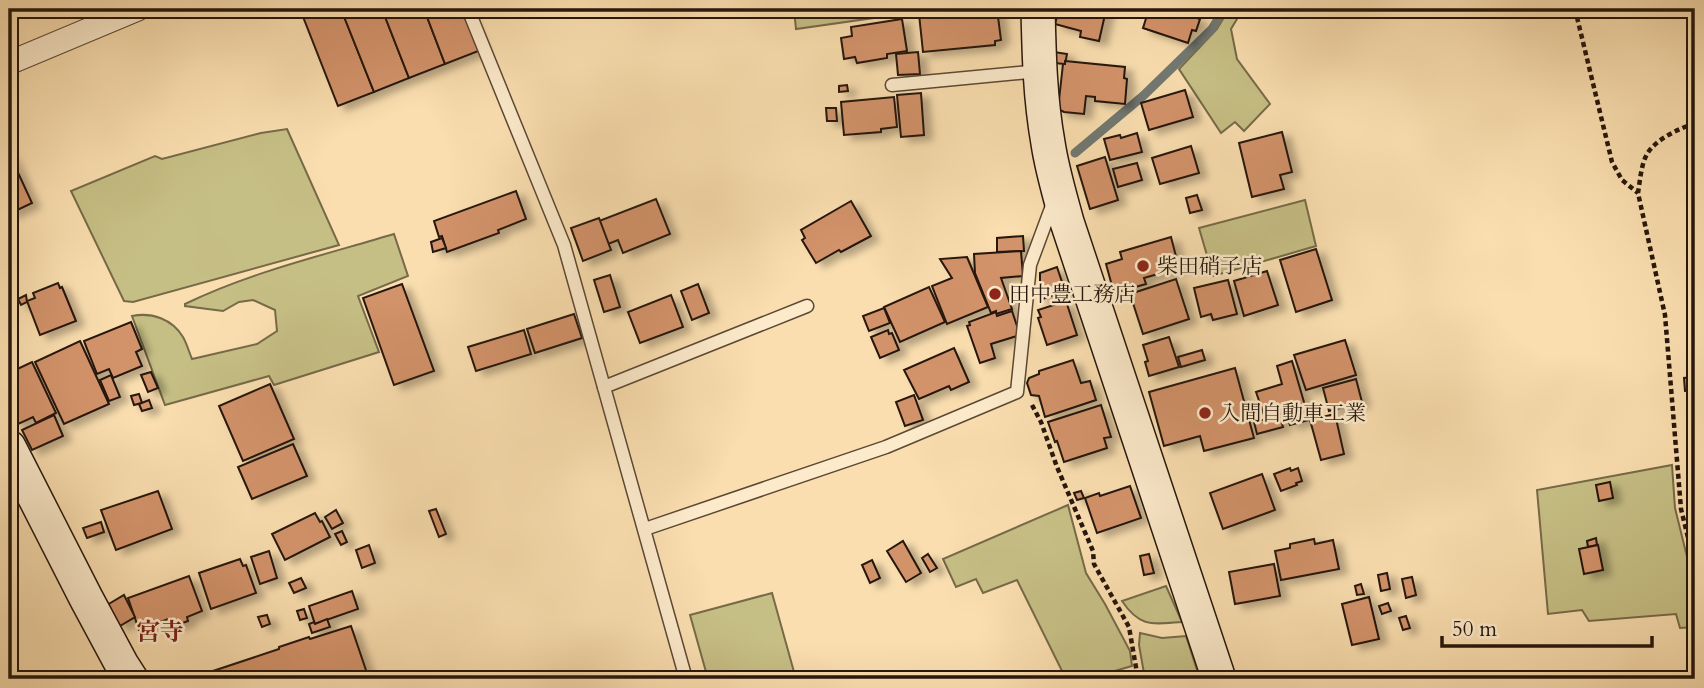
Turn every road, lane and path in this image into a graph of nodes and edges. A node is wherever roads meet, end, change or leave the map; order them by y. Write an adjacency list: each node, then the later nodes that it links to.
1 (138, 9): 5 (street)
2 (468, 9): 12 (lane)
3 (1038, 9): 6 (street)
4 (1575, 9): 10 (path)
5 (9, 63)
6 (1039, 71): 7 (lane); 9 (street)
7 (892, 85)
8 (1695, 123): 10 (path)
9 (1058, 190): 13 (lane); 20 (street)
10 (1638, 193): 16 (path)
11 (807, 306): 12 (lane)
12 (604, 387): 15 (lane)
13 (1017, 392): 15 (lane); 19 (path)
14 (9, 447): 17 (street)
15 (645, 529): 18 (lane)
16 (1695, 566)
17 (131, 679)
18 (686, 679)
19 (1138, 679)
20 (1219, 679)

